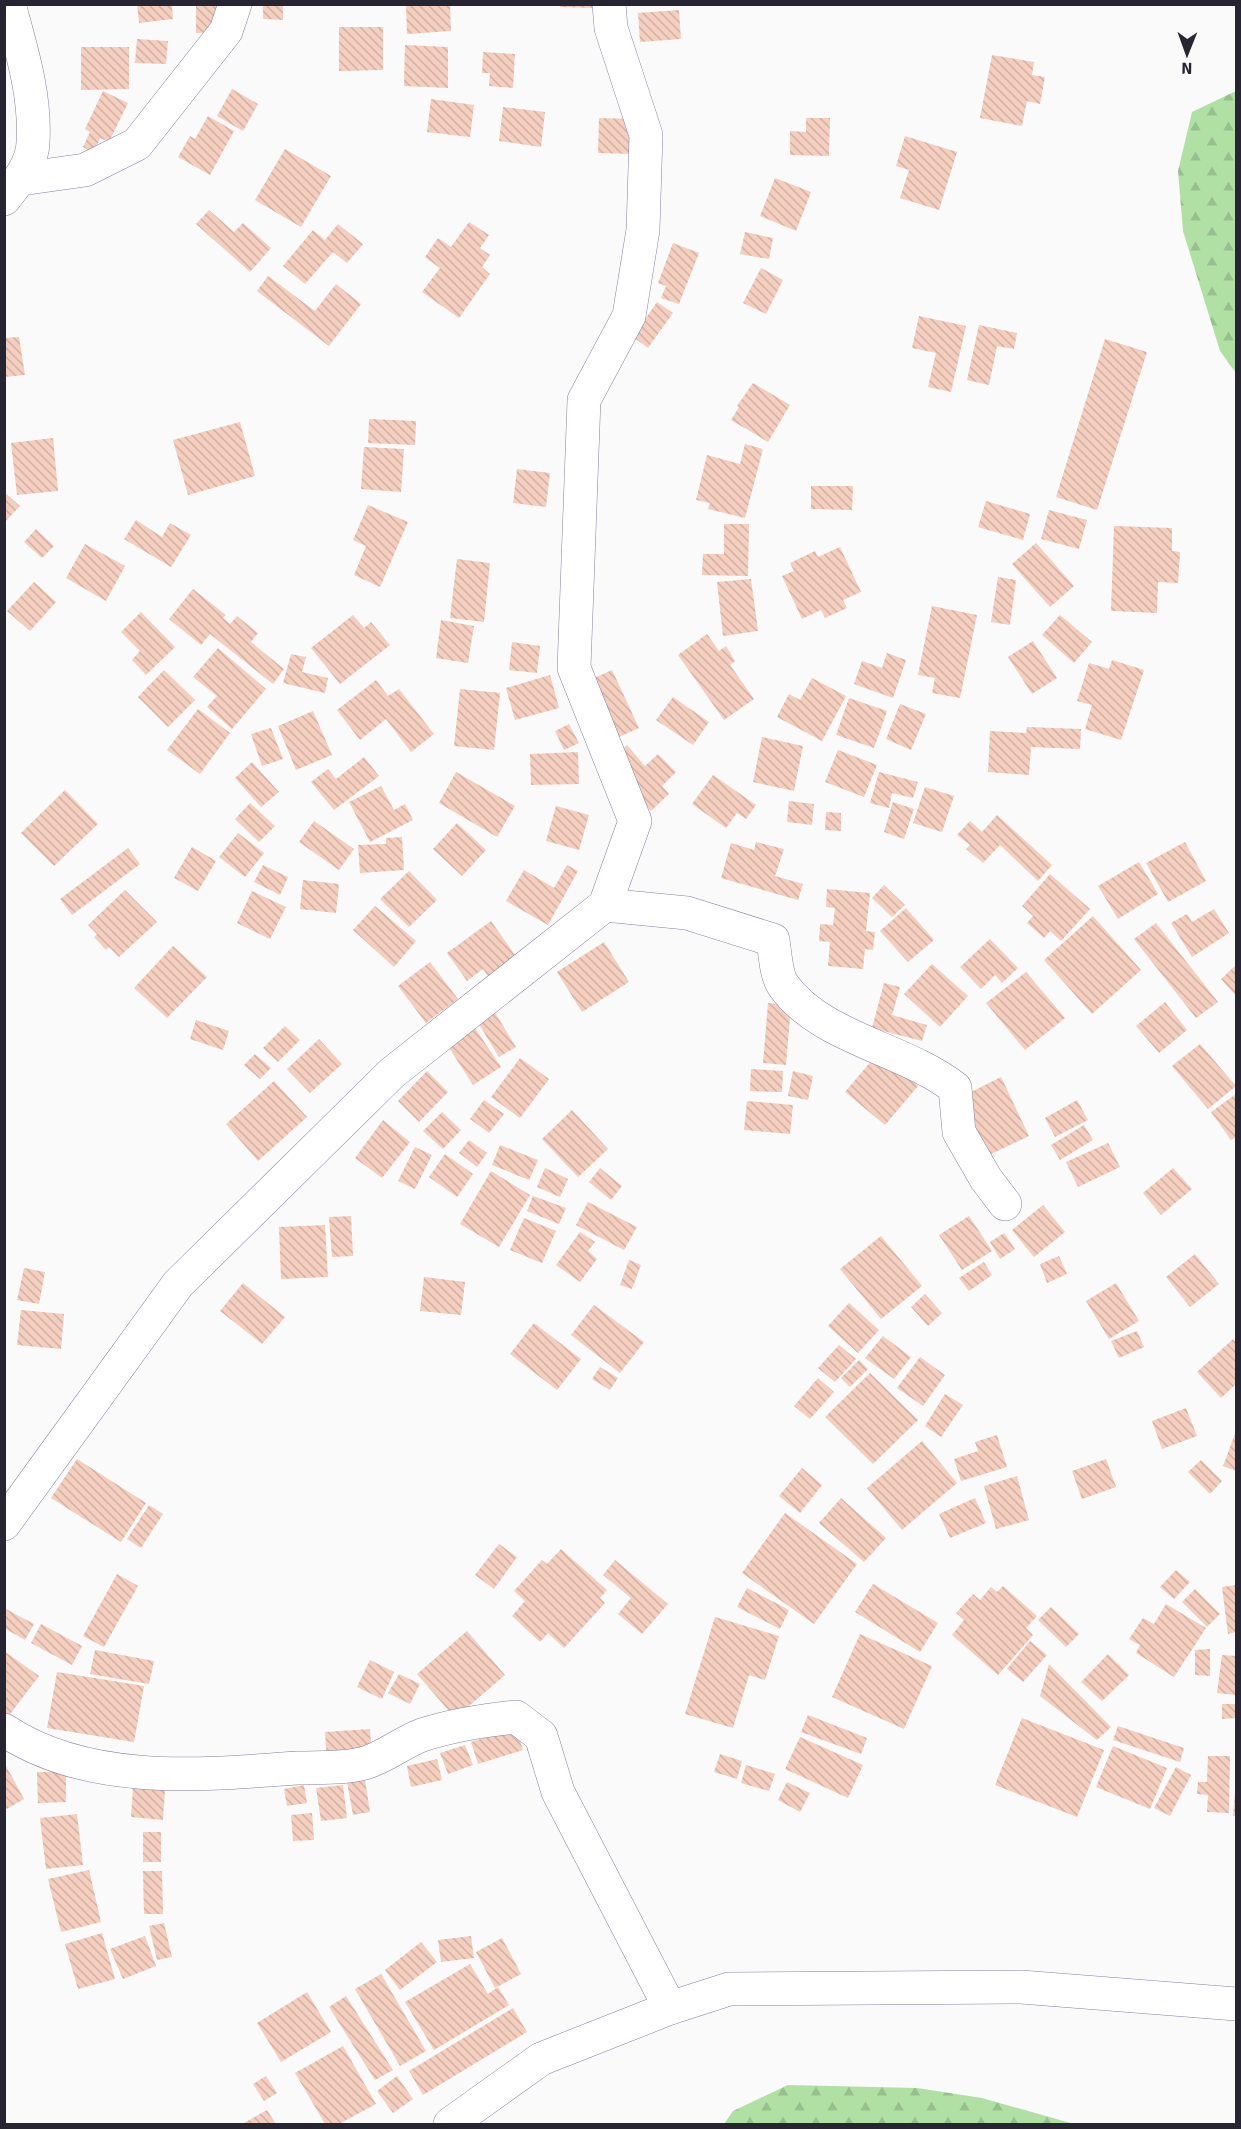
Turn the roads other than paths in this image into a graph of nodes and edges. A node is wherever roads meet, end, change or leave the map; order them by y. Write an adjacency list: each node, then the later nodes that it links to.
1 (9, 4): 4 (street)
2 (235, 4): 4 (street)
3 (609, 4): 5 (street)
4 (13, 189)
5 (605, 905): 6 (street); 7 (street)
6 (1005, 1204)
7 (4, 1524)
8 (4, 1730): 10 (street)
9 (1236, 2004): 10 (street)
10 (670, 2008): 11 (street)
11 (450, 2124)

